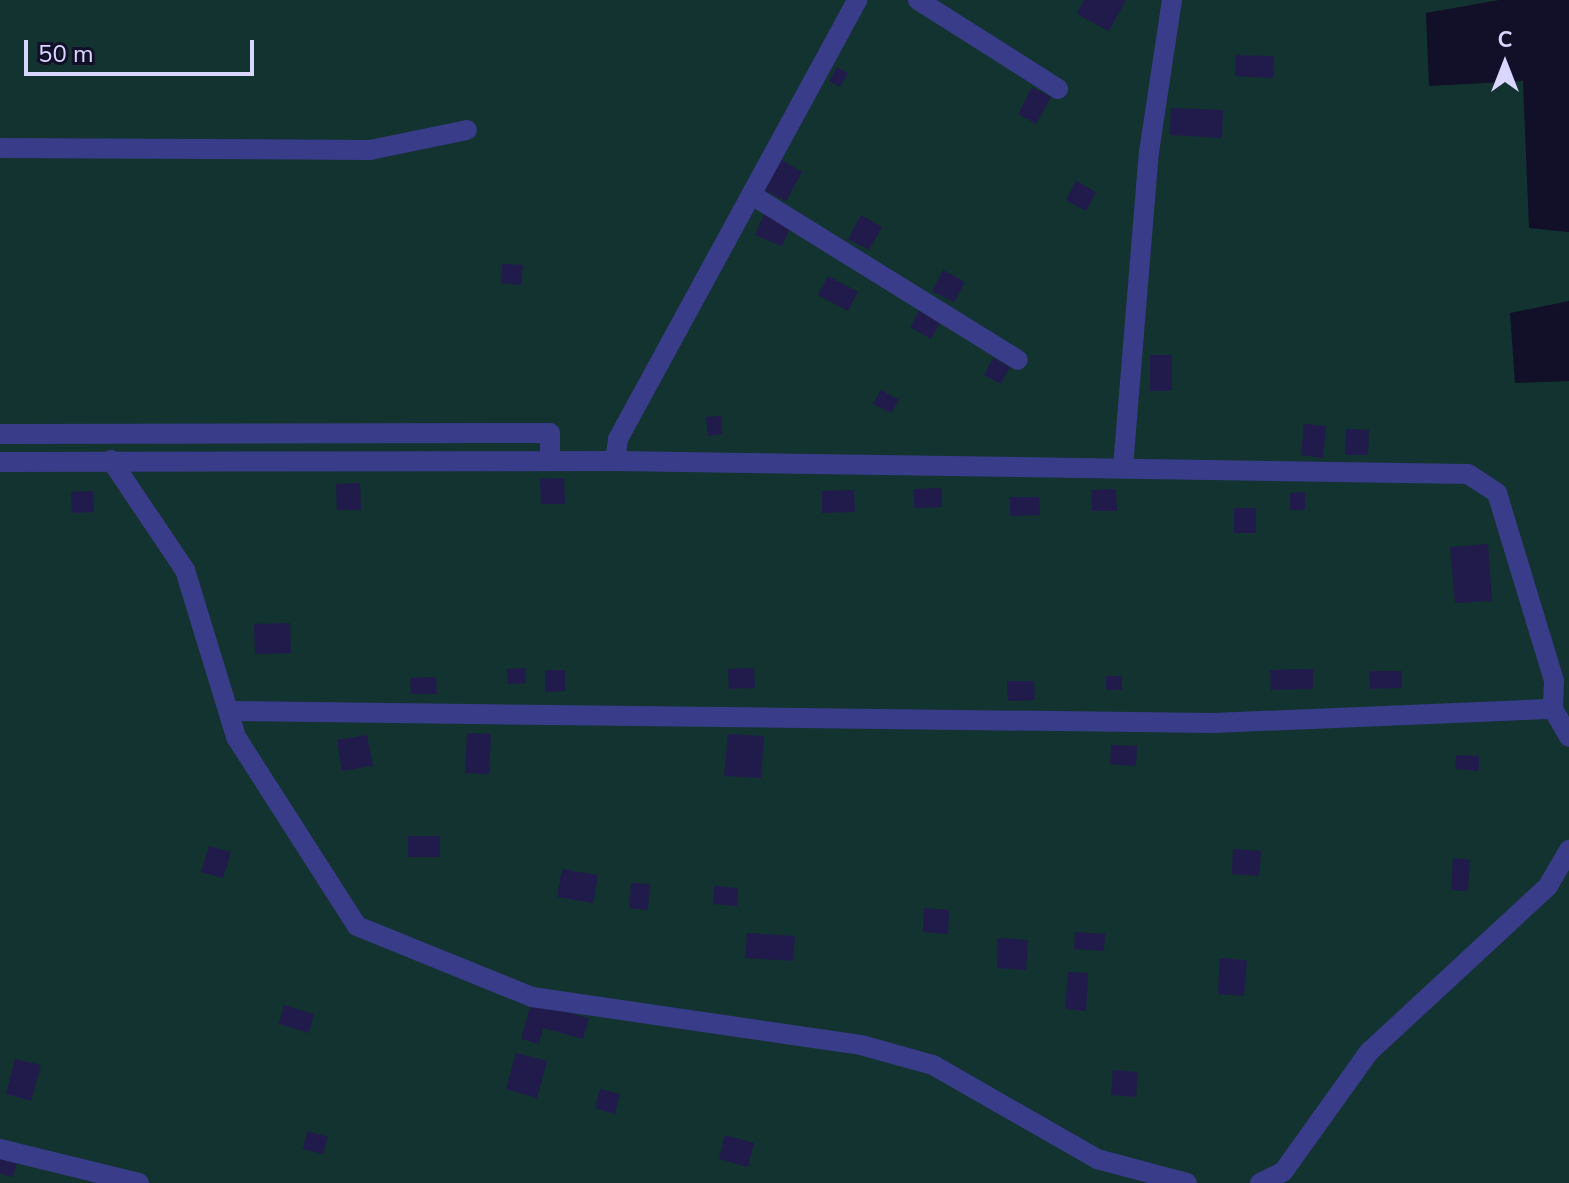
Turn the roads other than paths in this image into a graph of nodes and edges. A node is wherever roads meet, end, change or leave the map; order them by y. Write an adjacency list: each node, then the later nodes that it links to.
1 (857, 0): 7 (lane)
2 (918, 0): 4 (lane)
3 (1172, 0): 14 (lane)
4 (1058, 89)
5 (467, 130): 6 (lane)
6 (0, 148)
7 (755, 197): 8 (lane); 12 (lane)
8 (1018, 360)
9 (0, 434): 11 (lane)
10 (111, 460): 11 (lane); 13 (lane); 16 (lane)
11 (550, 461): 12 (lane)
12 (615, 461): 14 (lane)
13 (0, 462)
14 (1123, 467): 15 (lane)
15 (1553, 709): 16 (lane); 17 (lane)
16 (229, 711): 21 (lane)
17 (1569, 737)
18 (1569, 850): 22 (lane)
19 (0, 1149): 20 (lane)
20 (139, 1183)
21 (1187, 1183)
22 (1260, 1183)

